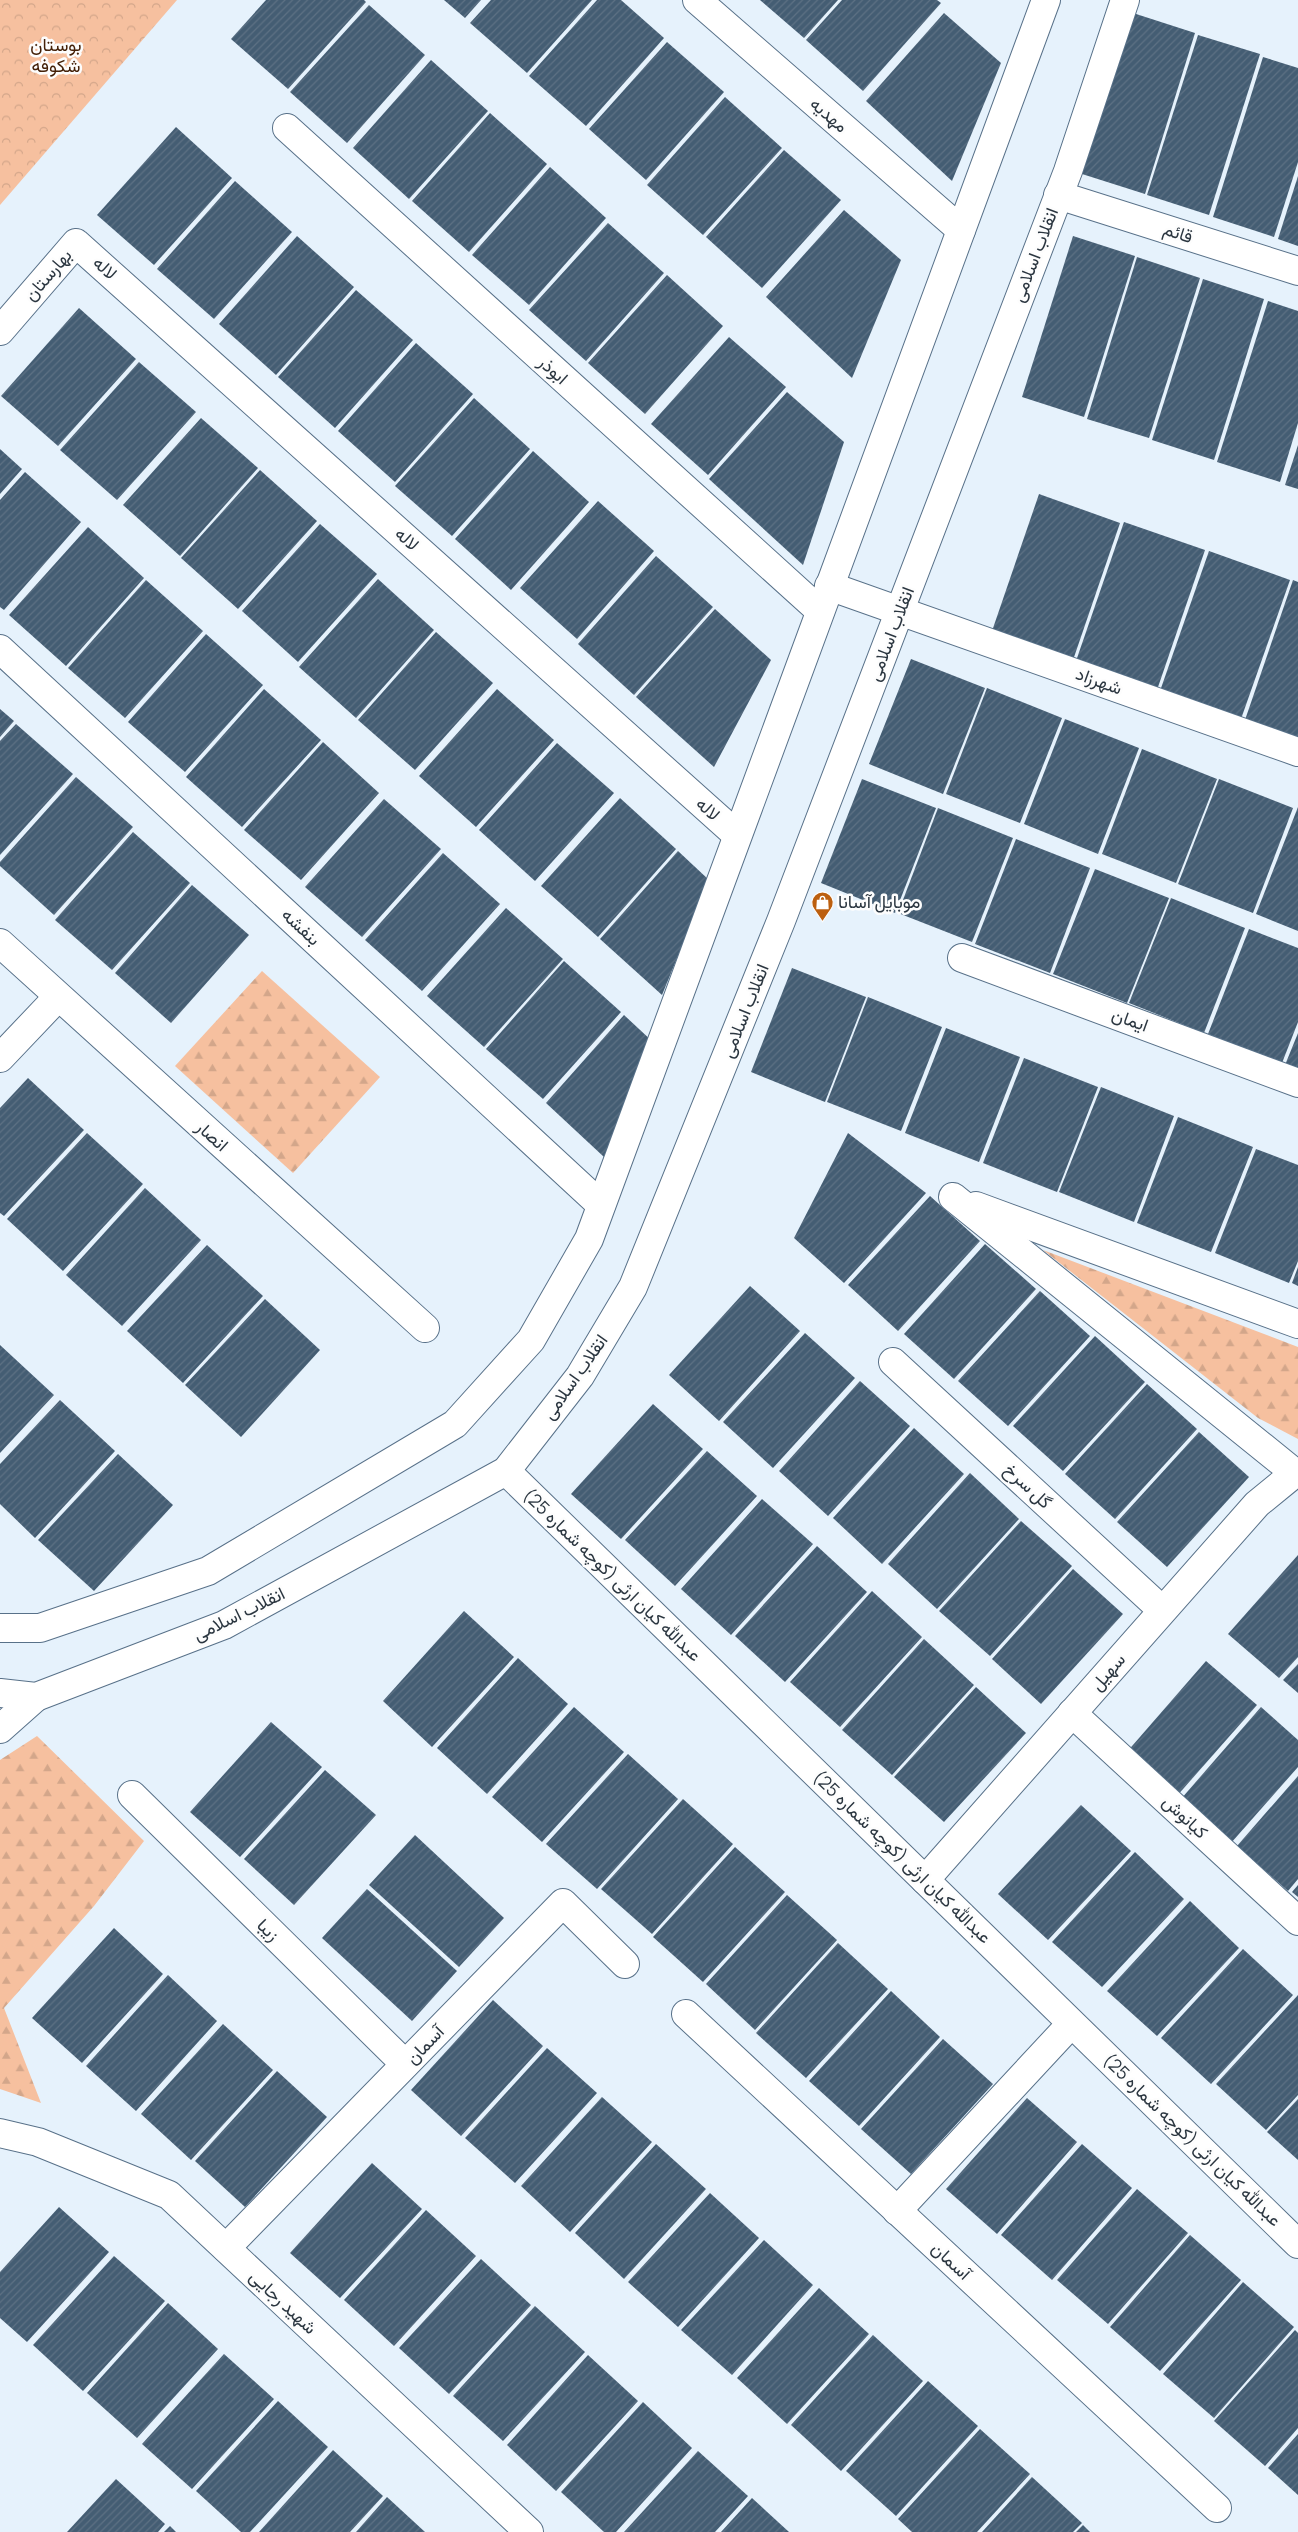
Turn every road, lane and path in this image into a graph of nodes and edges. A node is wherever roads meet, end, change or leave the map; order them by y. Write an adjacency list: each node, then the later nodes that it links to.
1 (697, 0): 6 (street, مهدیه)
2 (1046, 0): 6 (street)
3 (1125, 0): 5 (street, انقلاب اسلامی)
4 (287, 128): 12 (street, ابوذر)
5 (1058, 195): 8 (street, قائم); 11 (street, انقلاب اسلامی)
6 (961, 230): 10 (street)
7 (76, 243): 9 (street, بهارستان); 15 (street, لاله)
8 (1298, 271)
9 (0, 330)
10 (829, 586): 11 (street, شهرزاد); 12 (street)
11 (900, 610): 14 (street, شهرزاد); 25 (street, انقلاب اسلامی)
12 (820, 611): 15 (street)
13 (0, 649): 21 (street, بنفشه)
14 (1298, 752)
15 (737, 835): 21 (street)
16 (0, 943): 18 (street, انصار)
17 (962, 958): 20 (street, ایمان)
18 (58, 997): 19 (street); 23 (street, انصار)
19 (0, 1058)
20 (1298, 1083)
21 (602, 1205): 28 (street)
22 (1298, 1324): 26 (street)
23 (425, 1328)
24 (893, 1362): 27 (street, گل سرخ)
25 (506, 1471): 30 (street, انقلاب اسلامی); 34 (street, عبدالله کیان ارثی (کوچه شماره 25))
26 (1297, 1473): 27 (street, سهیل)
27 (1162, 1610): 31 (street, سهیل)
28 (0, 1628)
29 (0, 1694): 30 (street, انقلاب اسلامی)
30 (36, 1696): 32 (street)
31 (1072, 1713): 34 (street, سهیل); 35 (street, کیانوش)
32 (0, 1729)
33 (132, 1795): 39 (street, زیبا)
34 (926, 1880): 38 (street, عبدالله کیان ارثی (کوچه شماره 25))
35 (1298, 1921)
36 (625, 1964): 39 (street, آسمان)
37 (686, 2014): 41 (street, آسمان)
38 (1071, 2024): 41 (street); 42 (street, عبدالله کیان ارثی (کوچه شماره 25))
39 (405, 2064): 43 (street, آسمان)
40 (0, 2132): 43 (street, شهید رجایی)
41 (897, 2211): 44 (street, آسمان)
42 (1298, 2244)
43 (226, 2248): 45 (street, شهید رجایی)
44 (1217, 2508)
45 (529, 2532)

